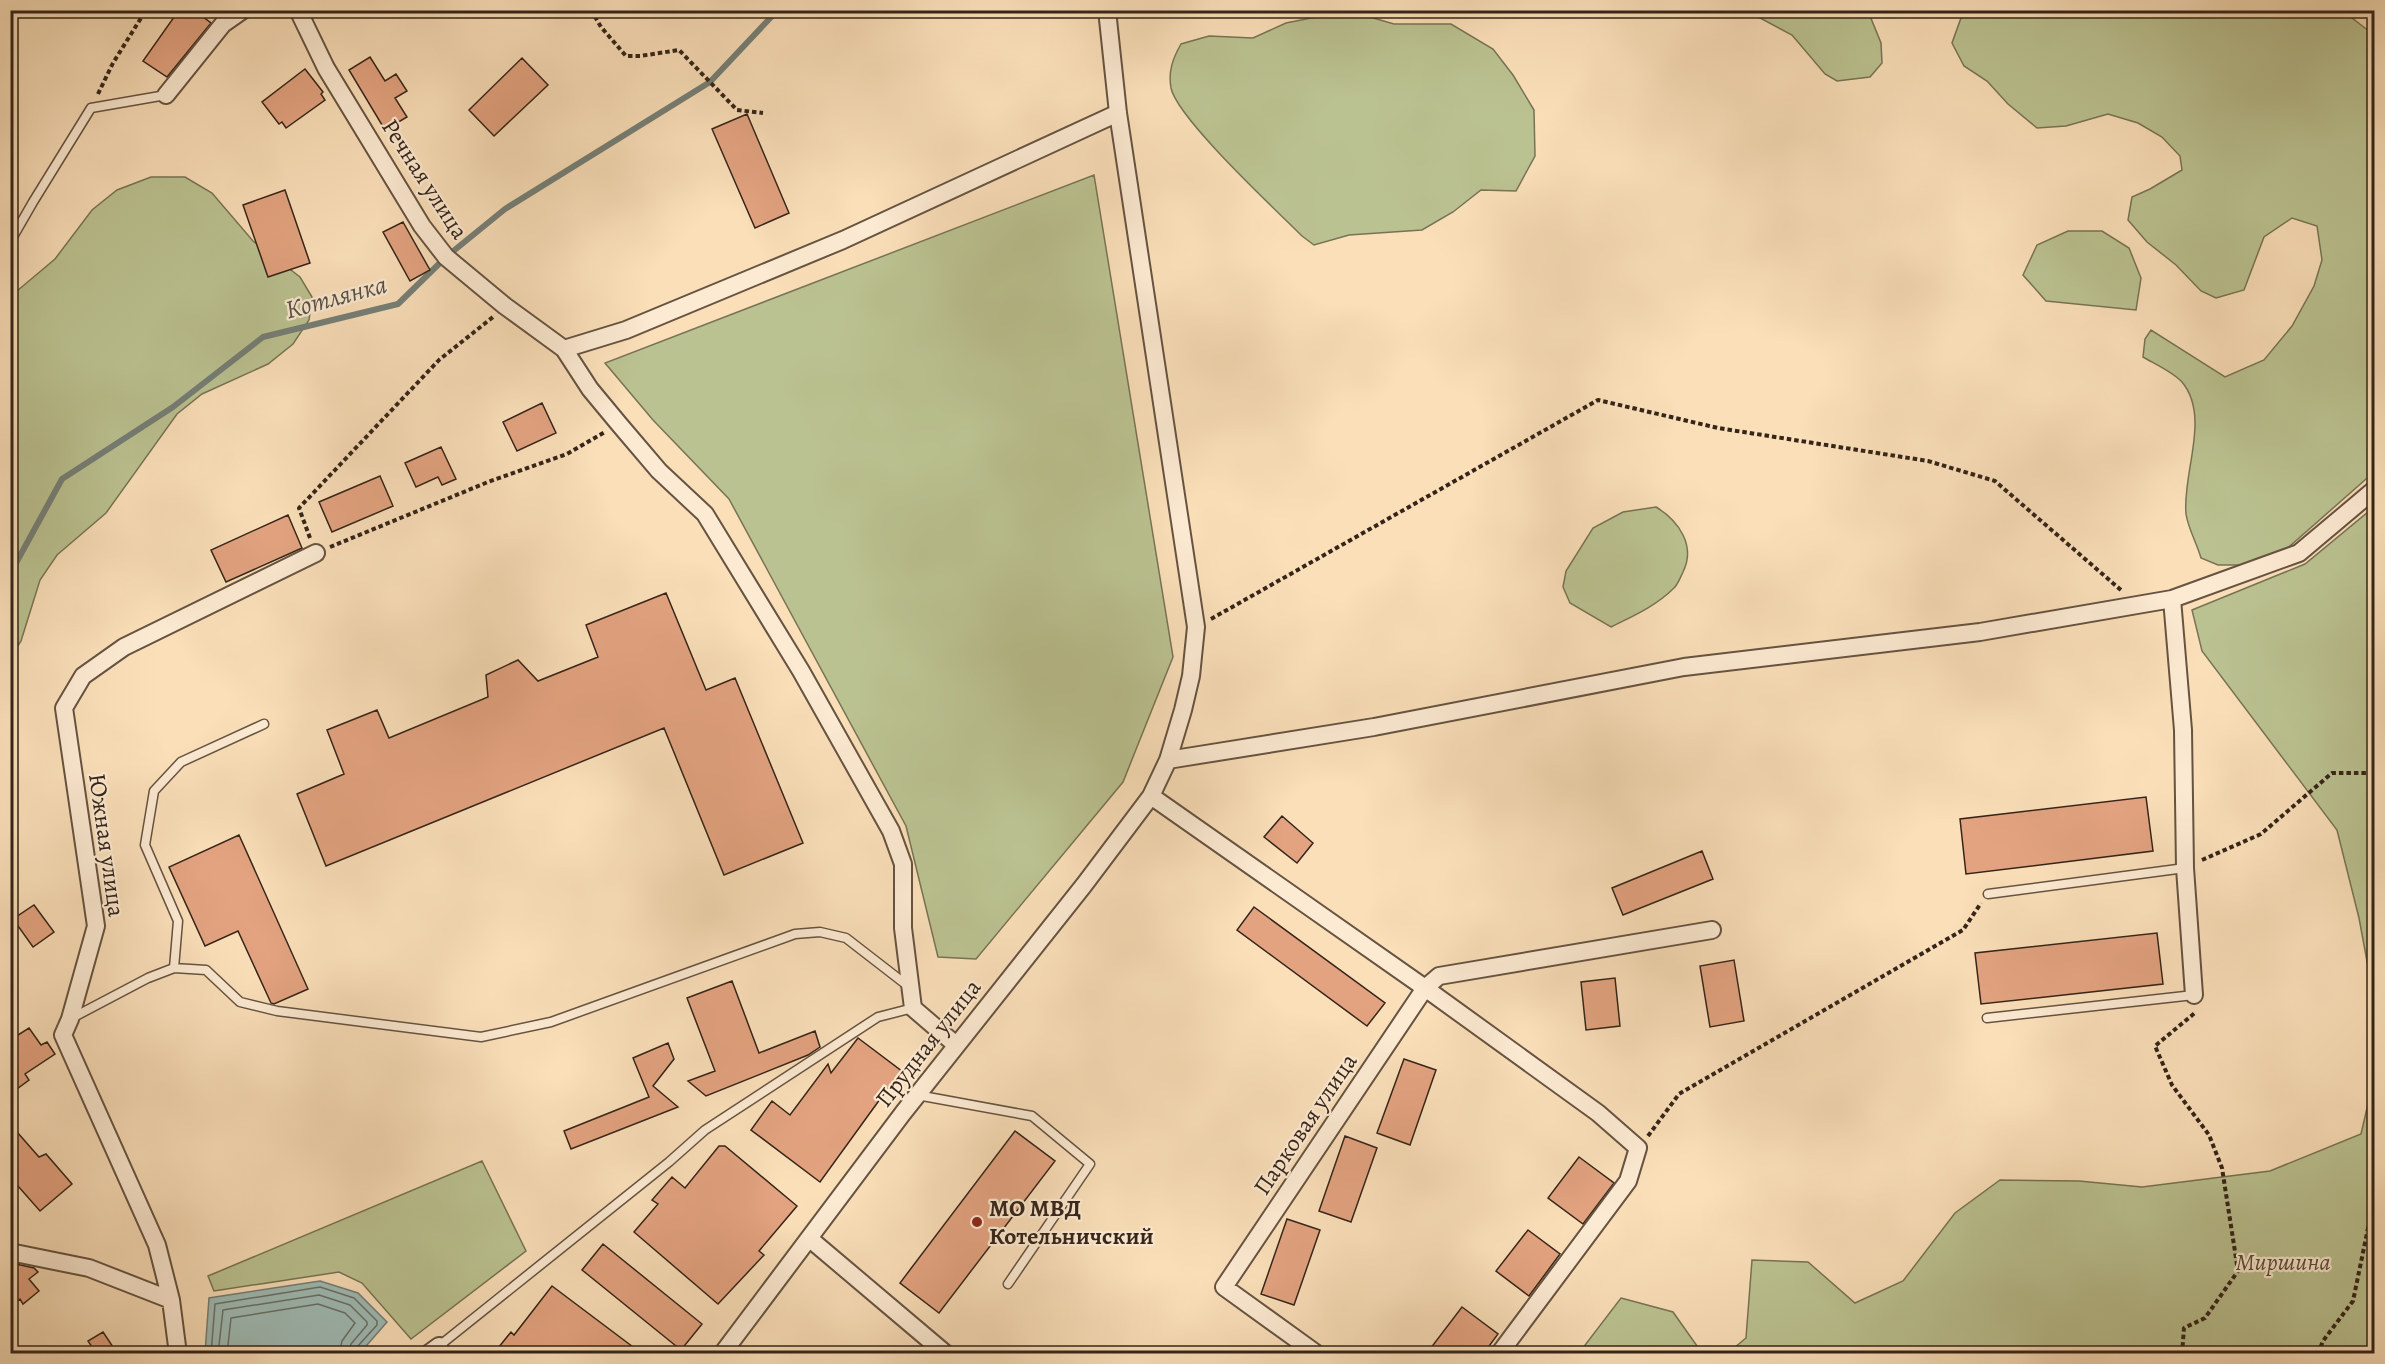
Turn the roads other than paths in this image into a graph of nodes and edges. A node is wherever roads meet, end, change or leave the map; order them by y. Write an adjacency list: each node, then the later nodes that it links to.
1 (243, 10): 4 (street)
2 (298, 10): 7 (street, Речная улица)
3 (1107, 10): 5 (street, Прудная улица)
4 (166, 95): 6 (lane)
5 (1118, 113): 7 (street); 12 (street, Прудная улица)
6 (10, 242)
7 (564, 349): 18 (street, Речная улица)
8 (2374, 490): 10 (street)
9 (316, 553): 23 (street, Южная улица)
10 (2172, 598): 12 (street); 14 (street)
11 (264, 724): 17 (lane)
12 (1168, 760): 13 (street, Прудная улица)
13 (1151, 796): 19 (street); 24 (street, Прудная улица)
14 (2185, 868): 15 (lane); 20 (street)
15 (1988, 894)
16 (1712, 930): 19 (street, Парковая улица)
17 (174, 968): 18 (lane); 23 (lane)
18 (911, 988): 21 (street, Речная улица)
19 (1425, 988): 34 (street, Парковая улица); 35 (street)
20 (2194, 995): 22 (lane)
21 (913, 1008): 24 (street); 30 (lane)
22 (1987, 1018)
23 (70, 1019): 29 (street, Южная улица)
24 (956, 1045): 25 (street, Прудная улица)
25 (917, 1095): 26 (street, Прудная улица); 28 (lane)
26 (810, 1239): 32 (street, Прудная улица); 33 (street)
27 (10, 1252): 29 (street)
28 (1008, 1284)
29 (171, 1300): 31 (street, Южная улица)
30 (436, 1351)
31 (178, 1353)
32 (722, 1353)
33 (946, 1353)
34 (1317, 1353)
35 (1499, 1353)

